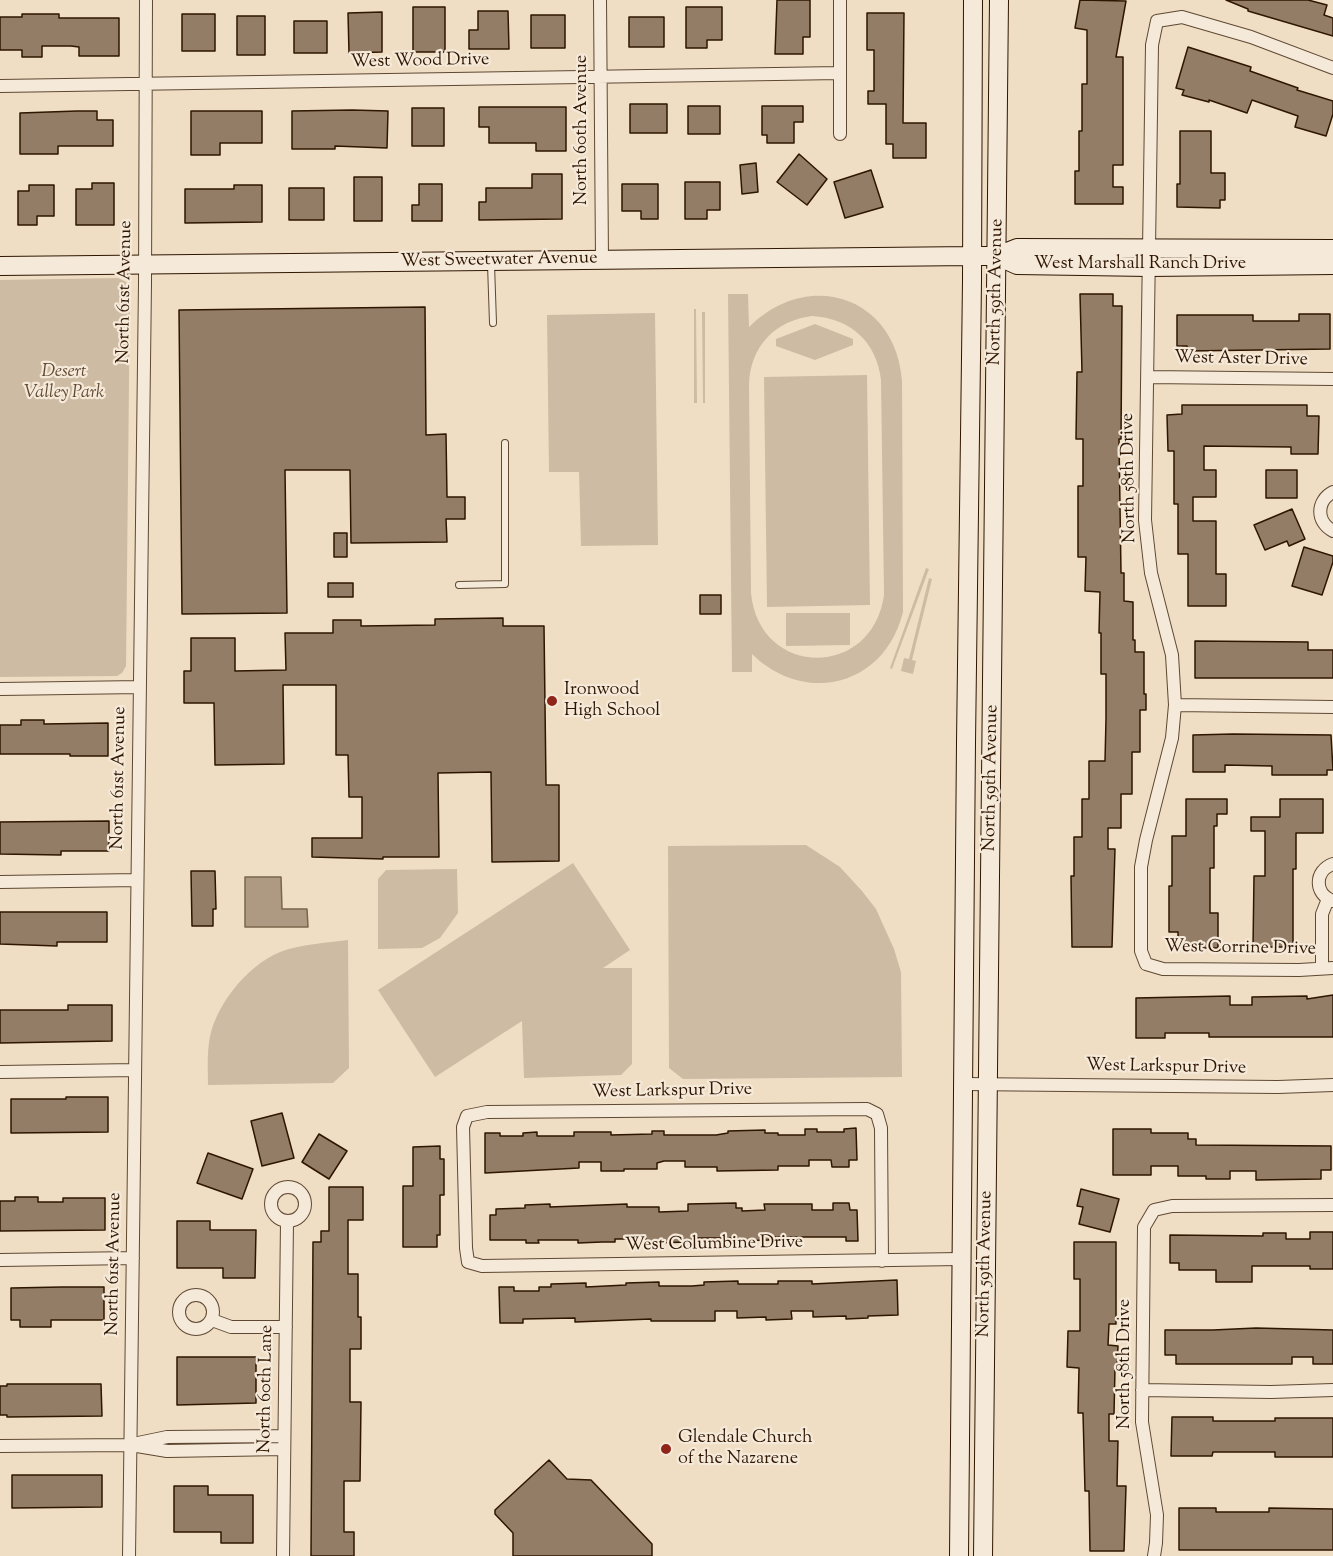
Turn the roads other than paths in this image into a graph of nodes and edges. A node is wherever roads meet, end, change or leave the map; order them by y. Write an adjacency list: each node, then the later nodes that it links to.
1 (146, 0): 9 (street, North 61st Avenue)
2 (600, 0): 8 (street, North 60th Avenue)
3 (840, 0): 7 (street)
4 (973, 0): 14 (main road, North 59th Avenue)
5 (999, 0): 15 (main road, North 59th Avenue)
6 (1333, 68): 12 (street, North 58th Drive)
7 (840, 73): 8 (street, West Wood Drive); 11 (street)
8 (600, 76): 9 (street, West Wood Drive); 16 (street, North 60th Avenue)
9 (146, 85): 10 (street, West Wood Drive); 18 (street, North 61st Avenue)
10 (0, 86)
11 (840, 134)
12 (1150, 248): 13 (main road, West Marshall Ranch Drive); 15 (main road, West Marshall Ranch Drive); 21 (street, North 58th Drive)
13 (1333, 249)
14 (972, 256): 15 (main road, West Sweetwater Avenue); 16 (main road, West Sweetwater Avenue); 31 (main road, North 59th Avenue)
15 (998, 256): 21 (main road, West Marshall Ranch Drive); 34 (main road, North 59th Avenue)
16 (602, 260): 17 (main road, West Sweetwater Avenue)
17 (491, 261): 18 (main road, West Sweetwater Avenue); 22 (lane)
18 (145, 265): 20 (main road, West Sweetwater Avenue); 29 (street, North 61st Avenue)
19 (1333, 265): 21 (main road, West Marshall Ranch Drive)
20 (0, 266)
21 (1149, 267): 23 (street, North 58th Drive)
22 (493, 323)
23 (1148, 377): 24 (street, West Aster Drive); 32 (street, North 58th Drive)
24 (1333, 379)
25 (505, 443): 28 (lane)
26 (1333, 492): 27 (street)
27 (1333, 531)
28 (459, 585)
29 (140, 687): 30 (street); 36 (street, North 61st Avenue)
30 (0, 689)
31 (966, 698): 34 (main road); 43 (main road, North 59th Avenue)
32 (1175, 705): 33 (street); 39 (street, North 58th Drive)
33 (1333, 707)
34 (992, 741): 44 (main road, North 59th Avenue)
35 (1333, 864): 38 (street)
36 (137, 880): 37 (street); 41 (street, North 61st Avenue)
37 (0, 882)
38 (1331, 900): 40 (street)
39 (1146, 963): 40 (street, West Corrine Drive)
40 (1327, 968)
41 (135, 1070): 42 (street); 48 (street, North 61st Avenue)
42 (0, 1072)
43 (963, 1084): 44 (street, West Larkspur Drive); 49 (main road, North 59th Avenue)
44 (988, 1084): 45 (street, West Larkspur Drive); 64 (main road, North 59th Avenue)
45 (1333, 1085)
46 (1333, 1205): 55 (street, North 58th Drive)
47 (287, 1222): 54 (street, North 60th Lane)
48 (133, 1258): 50 (street); 58 (street, North 61st Avenue)
49 (960, 1259): 51 (street, West Columbine Drive); 63 (main road, North 59th Avenue)
50 (0, 1260)
51 (882, 1260): 52 (street, West Columbine Drive); 52 (street, West Larkspur Drive)
52 (468, 1262)
53 (212, 1320): 54 (street)
54 (286, 1327): 57 (street, North 60th Lane)
55 (1142, 1390): 56 (street); 65 (street, North 58th Drive)
56 (1333, 1390)
57 (284, 1436): 58 (street); 60 (street, North 60th Lane)
58 (131, 1445): 59 (street); 60 (street); 61 (street, North 61st Avenue)
59 (0, 1446)
60 (284, 1449): 62 (street, North 60th Lane)
61 (129, 1556)
62 (284, 1556)
63 (958, 1556)
64 (982, 1556)
65 (1154, 1556)

